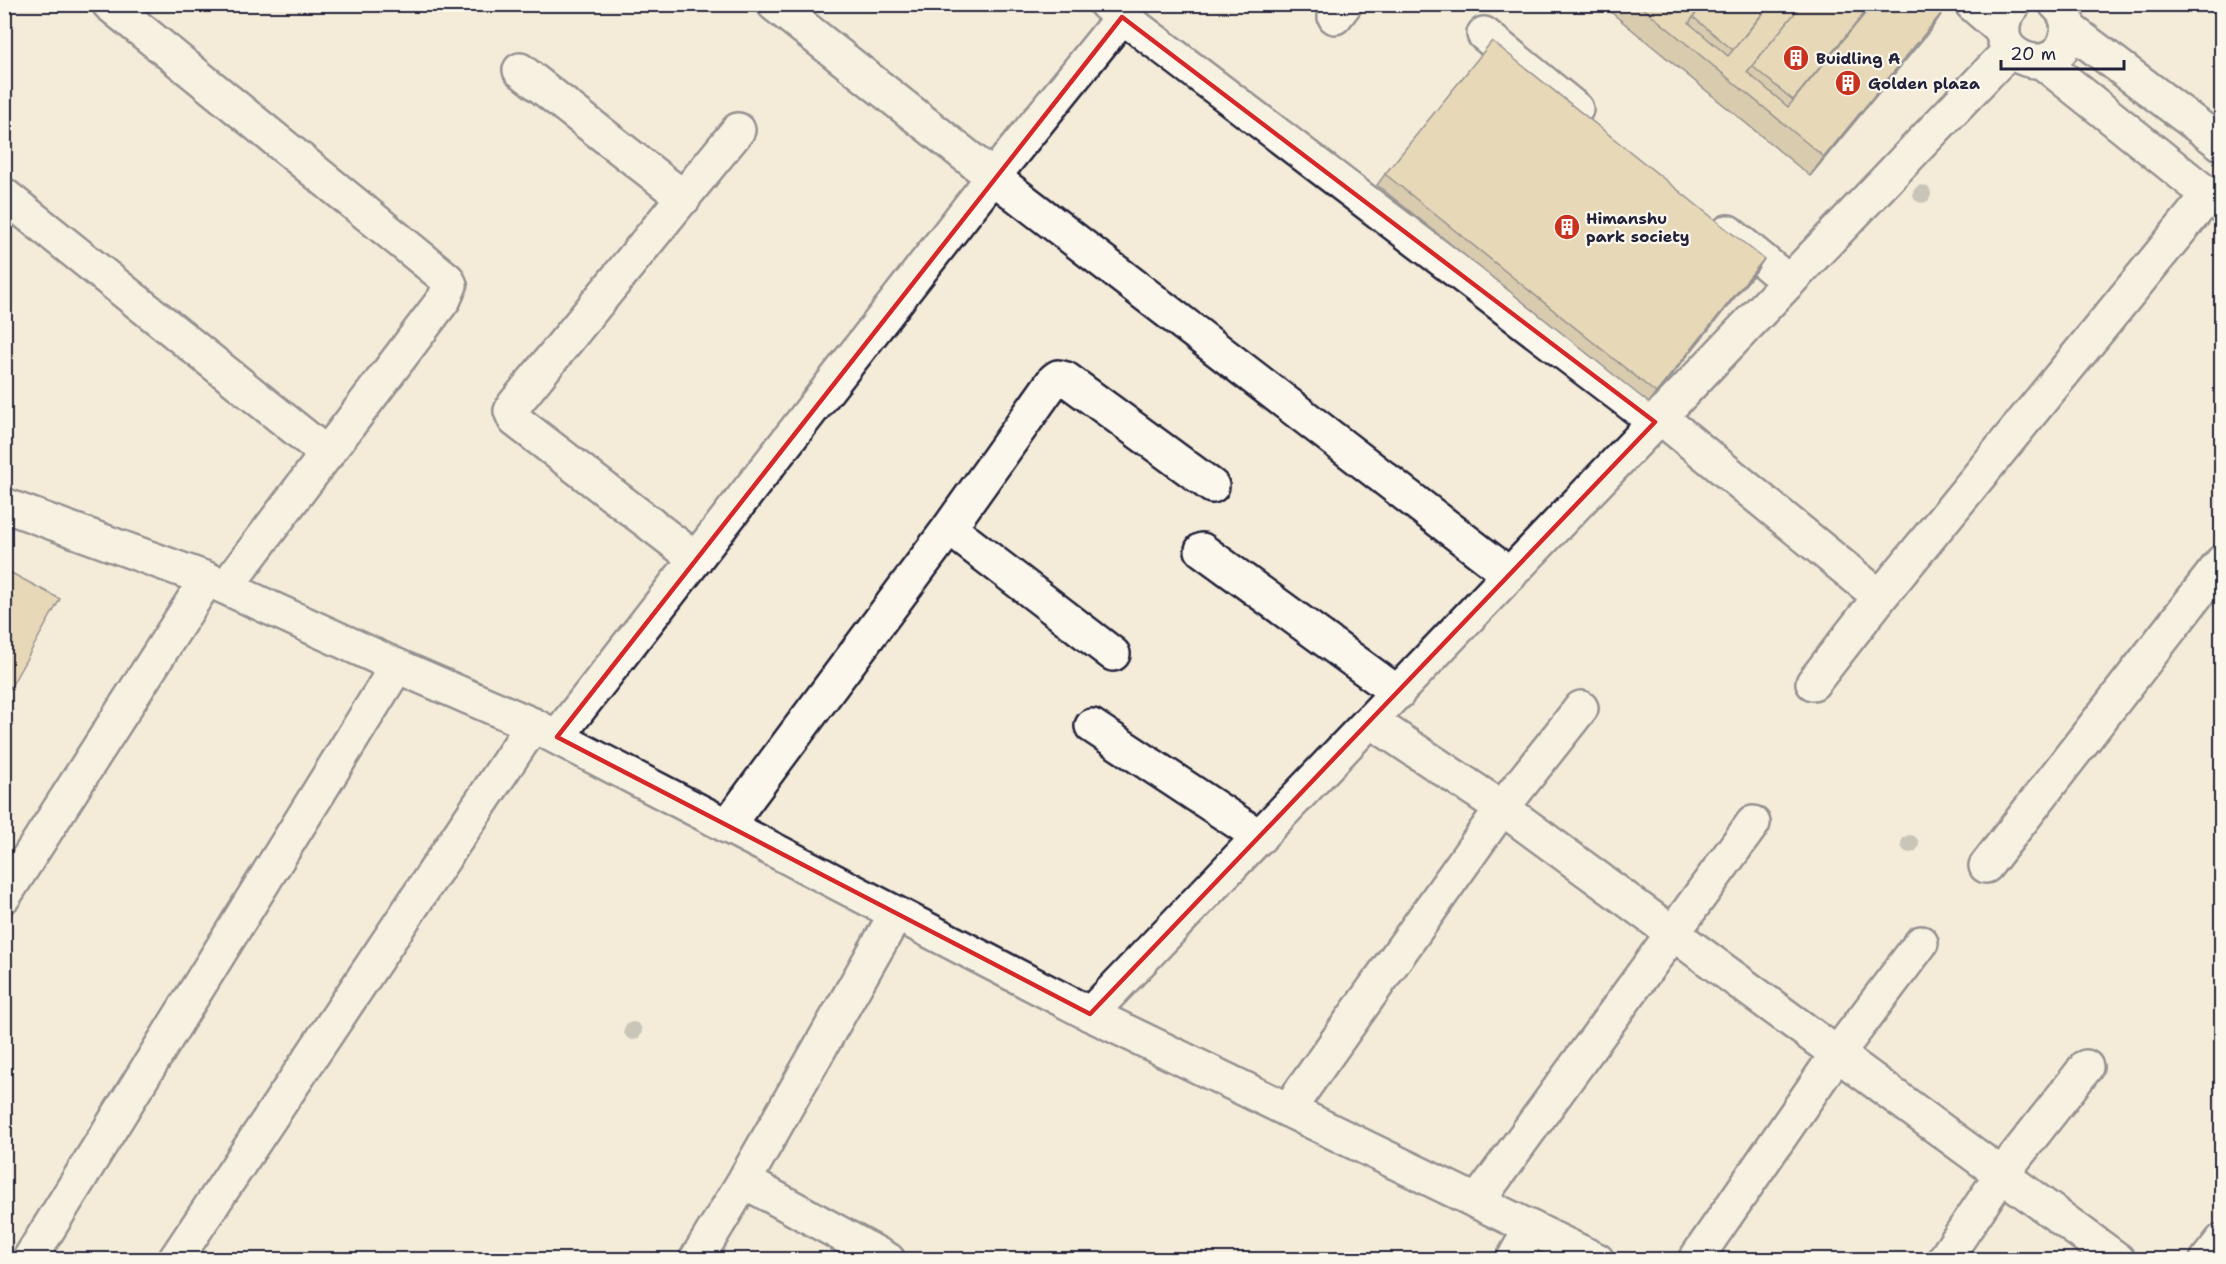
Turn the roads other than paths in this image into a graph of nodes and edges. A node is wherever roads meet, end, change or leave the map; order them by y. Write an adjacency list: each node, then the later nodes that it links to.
1 (109, 4): 20 (street)
2 (774, 4): 13 (street)
3 (1972, 4): 6 (street)
4 (1114, 11): 13 (street); 19 (street)
5 (2060, 11): 8 (street); 12 (street)
6 (2009, 28): 8 (street); 18 (street)
7 (1484, 34): 10 (street)
8 (2041, 61): 16 (street)
9 (520, 70): 15 (street)
10 (1595, 124)
11 (738, 130): 15 (street)
12 (2222, 144)
13 (993, 177): 25 (street); 27 (street)
14 (4, 195): 20 (street)
15 (684, 198): 25 (street)
16 (2215, 201): 29 (street)
17 (1706, 214): 18 (street)
18 (1789, 282): 19 (street)
19 (1657, 420): 27 (street); 29 (street)
20 (327, 454): 28 (street)
21 (1212, 486): 23 (street)
22 (4, 505): 28 (street)
23 (949, 528): 30 (street); 40 (street)
24 (1202, 550): 33 (street)
25 (696, 559): 37 (street)
26 (2222, 562): 42 (street)
27 (1510, 575): 33 (street)
28 (217, 583): 31 (street); 43 (street)
29 (1880, 597): 32 (street)
30 (1113, 654)
31 (397, 666): 37 (street); 56 (street)
32 (1813, 683)
33 (1398, 693): 35 (street)
34 (1581, 708): 38 (street)
35 (1371, 721): 38 (street); 41 (street)
36 (1092, 726): 41 (street)
37 (545, 731): 40 (street); 57 (street)
38 (1502, 808): 45 (street); 50 (street)
39 (1753, 823): 45 (street)
40 (727, 826): 44 (street)
41 (1260, 837): 47 (street)
42 (1986, 866)
43 (4, 896)
44 (896, 914): 47 (street); 52 (street)
45 (1673, 933): 48 (street); 53 (street)
46 (1922, 943): 48 (street)
47 (1090, 1014): 50 (street)
48 (1838, 1054): 51 (street); 62 (street)
49 (2086, 1067): 51 (street)
50 (1288, 1110): 53 (street)
51 (2002, 1174): 63 (street); 64 (street)
52 (744, 1180): 58 (street); 59 (street)
53 (1477, 1202): 54 (street)
54 (1531, 1228): 60 (street); 61 (street)
55 (2222, 1241): 65 (street)
56 (29, 1260)
57 (175, 1260)
58 (696, 1260)
59 (888, 1260)
60 (1513, 1260)
61 (1597, 1260)
62 (1695, 1260)
63 (1944, 1260)
64 (2118, 1260)
65 (2207, 1260)

